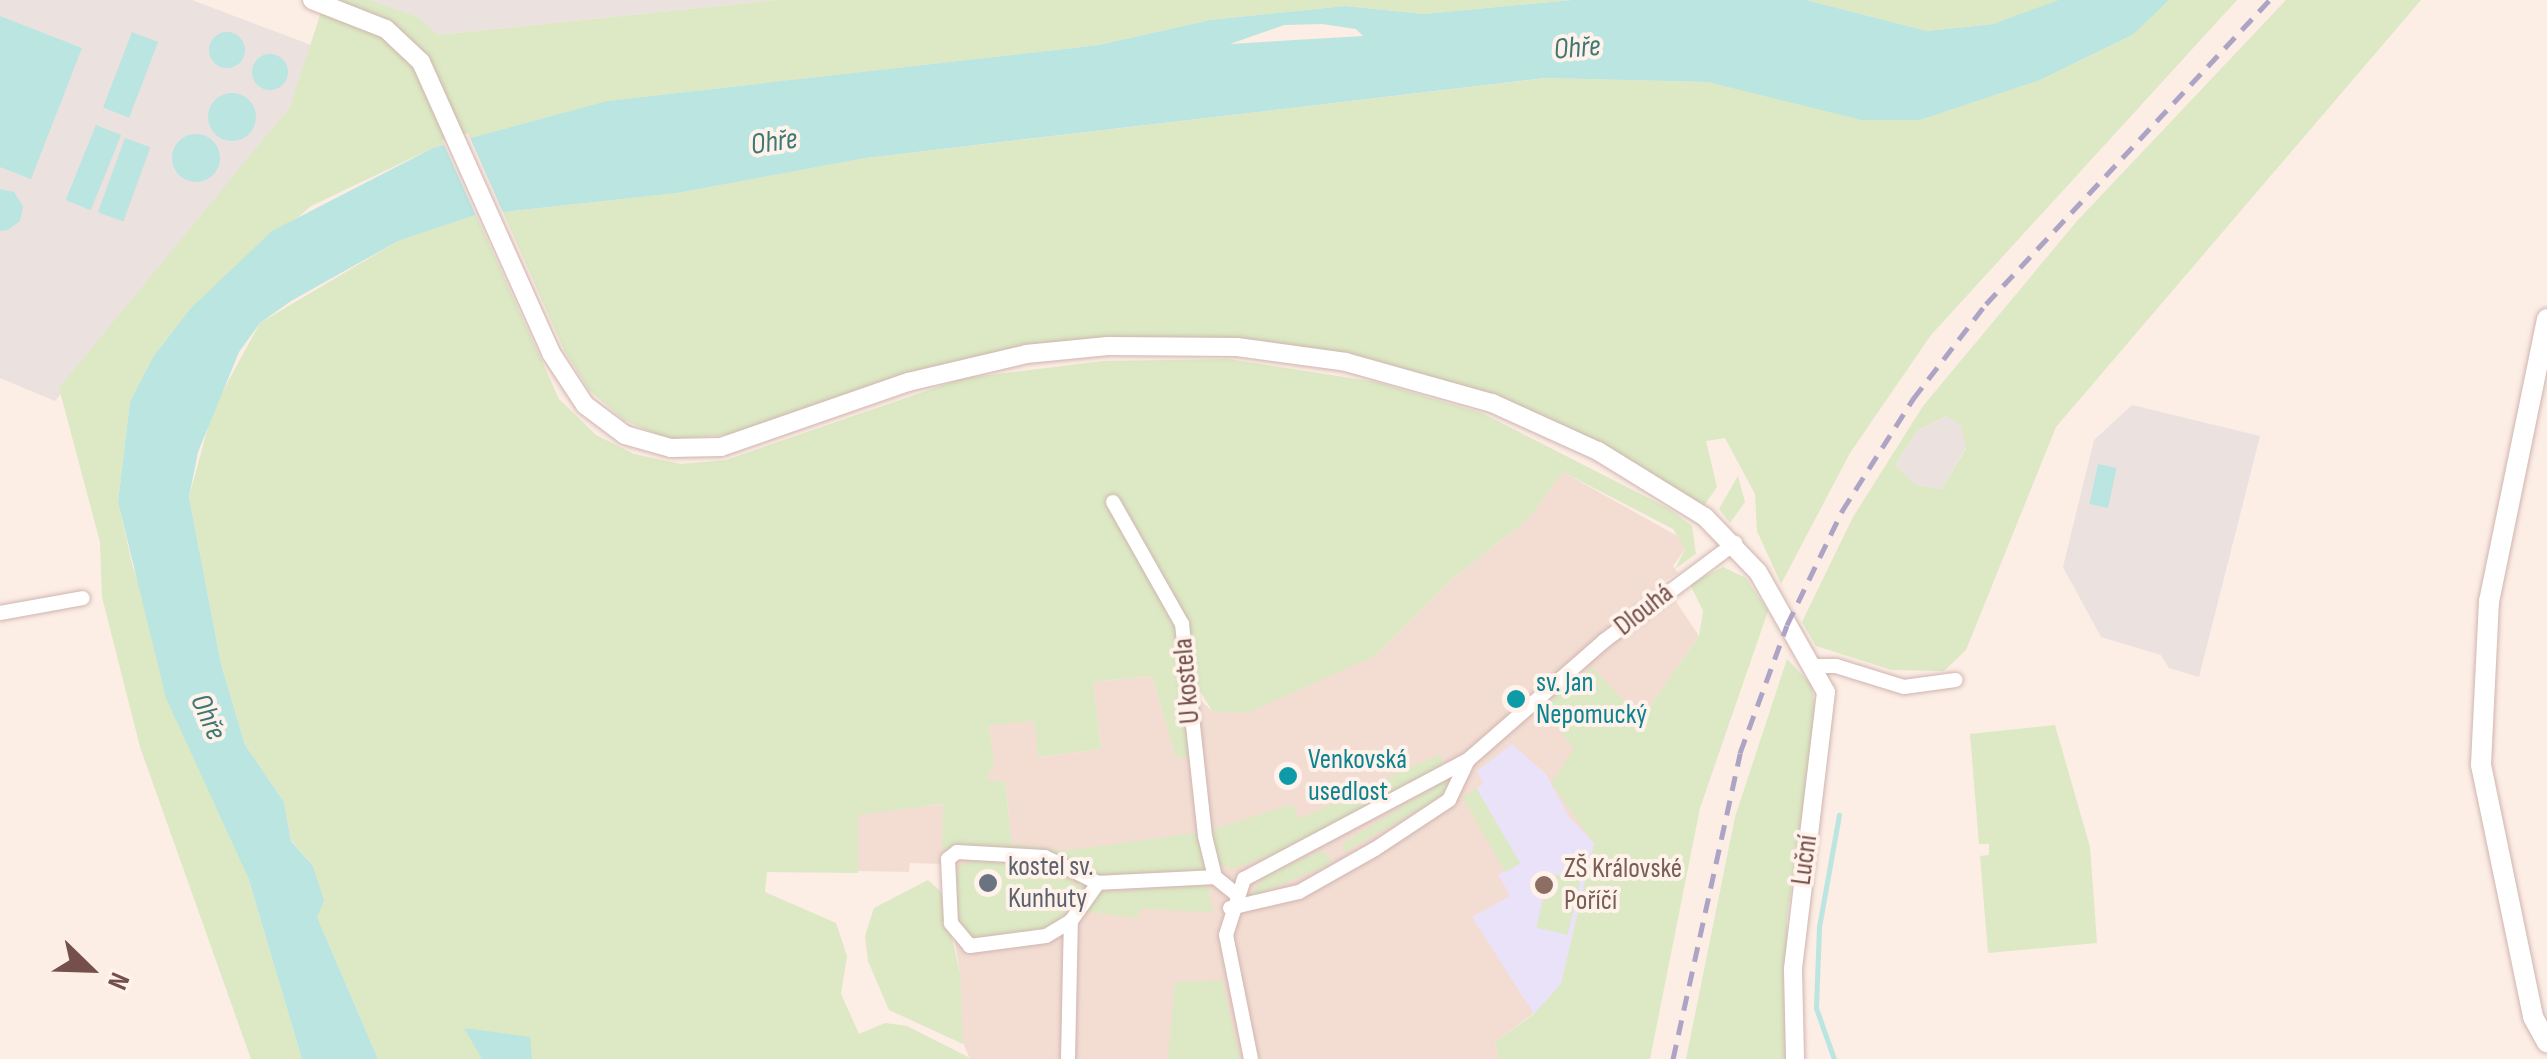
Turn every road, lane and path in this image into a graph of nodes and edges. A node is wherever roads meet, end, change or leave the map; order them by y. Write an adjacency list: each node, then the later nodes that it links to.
1 (312, 0): 4 (street)
2 (2547, 319): 14 (main road)
3 (1114, 502): 10 (street, U kostela)
4 (1734, 544): 7 (street, Luční); 9 (street, Dlouhá)
5 (83, 598): 6 (street)
6 (0, 613)
7 (1813, 666): 8 (street); 17 (street, Luční)
8 (1956, 680)
9 (1468, 760): 12 (street, Dlouhá); 12 (street, Dlouhá)
10 (1215, 877): 11 (street); 12 (street)
11 (1098, 883): 13 (street); 13 (street)
12 (1232, 900): 16 (street)
13 (1070, 922): 15 (street)
14 (2547, 1042)
15 (1068, 1059)
16 (1252, 1059)
17 (1796, 1059)

